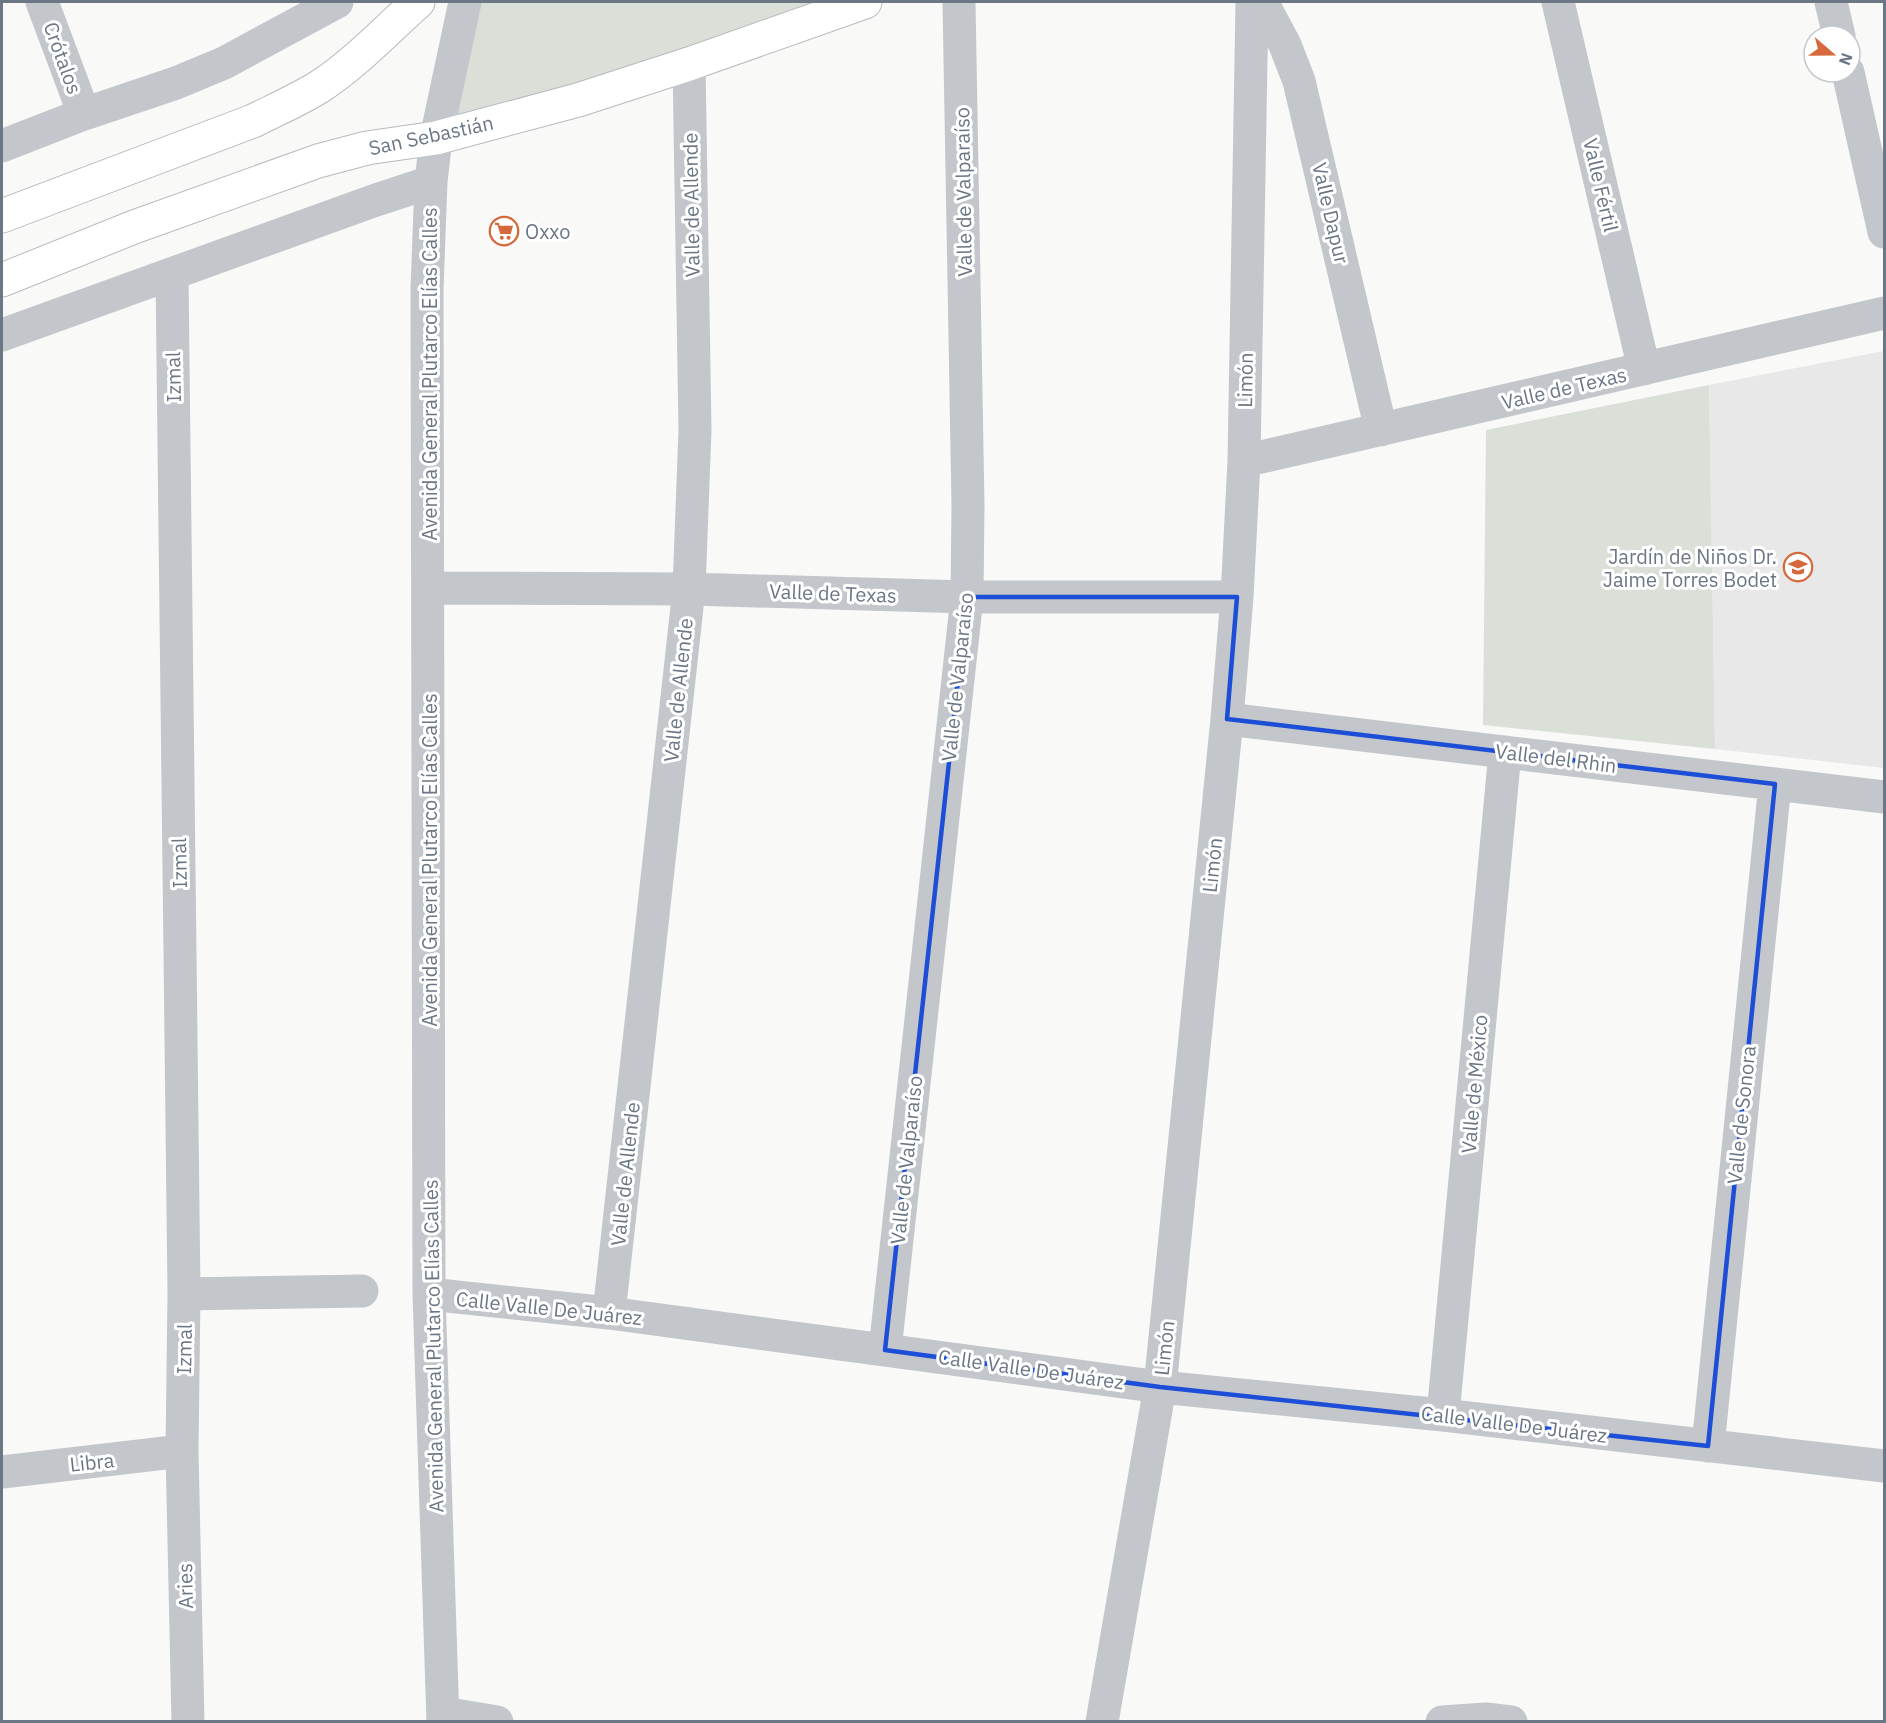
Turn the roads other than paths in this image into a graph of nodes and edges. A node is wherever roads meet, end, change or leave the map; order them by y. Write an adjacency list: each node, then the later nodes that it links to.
1 (42, 2): 14 (street, Crótalos)
2 (338, 2): 14 (street)
3 (418, 2): 18 (main road)
4 (465, 2): 15 (street, Avenida General Plutarco Elías Calles)
5 (865, 2): 12 (main road, San Sebastián)
6 (959, 2): 29 (street, Valle de Valparaíso)
7 (1252, 2): 26 (street, Limón)
8 (1262, 2): 25 (street, Valle Dapur)
9 (1558, 2): 24 (street, Valle Fértil)
10 (1832, 2): 11 (street)
11 (1837, 24)
12 (689, 64): 15 (main road, San Sebastián); 28 (street, Valle de Allende)
13 (1851, 84): 19 (street)
14 (84, 114): 16 (street)
15 (436, 138): 17 (street, Avenida General Plutarco Elías Calles); 21 (main road, San Sebastián)
16 (2, 146)
17 (431, 182): 20 (street); 27 (street, Avenida General Plutarco Elías Calles)
18 (2, 216)
19 (1884, 232)
20 (172, 275): 23 (street); 36 (street, Izmal)
21 (2, 280)
22 (1884, 313): 24 (street, Valle de Texas)
23 (2, 336)
24 (1644, 369): 25 (street, Valle de Texas)
25 (1381, 430): 26 (street, Valle de Texas)
26 (1244, 461): 30 (street, Limón)
27 (429, 588): 28 (street, Valle de Texas); 37 (street, Avenida General Plutarco Elías Calles)
28 (689, 589): 29 (street, Valle de Texas); 38 (street, Valle de Allende)
29 (967, 597): 30 (street, Valle de Texas); 39 (street, Valle de Valparaíso)
30 (1237, 597): 31 (street, Limón)
31 (1227, 719): 32 (street, Valle del Rhin); 40 (street, Limón)
32 (1505, 752): 33 (street, Valle del Rhin); 41 (street, Valle de México)
33 (1774, 784): 34 (street, Valle del Rhin); 42 (street, Valle de Sonora)
34 (1884, 797)
35 (362, 1291): 36 (street)
36 (184, 1294): 43 (street, Izmal)
37 (429, 1294): 38 (street, Calle Valle De Juárez); 46 (street, Avenida General Plutarco Elías Calles)
38 (609, 1314): 39 (street, Calle Valle De Juárez)
39 (885, 1350): 40 (street, Calle Valle De Juárez)
40 (1160, 1387): 41 (street, Calle Valle De Juárez); 49 (street, Limón)
41 (1443, 1415): 42 (street, Calle Valle De Juárez)
42 (1708, 1446): 44 (street, Calle Valle De Juárez)
43 (182, 1451): 45 (street, Libra); 47 (street, Aries)
44 (1884, 1466)
45 (2, 1472)
46 (443, 1717): 48 (street)
47 (188, 1722)
48 (497, 1722)
49 (1102, 1722)
50 (1442, 1722): 51 (street)
51 (1511, 1722)

